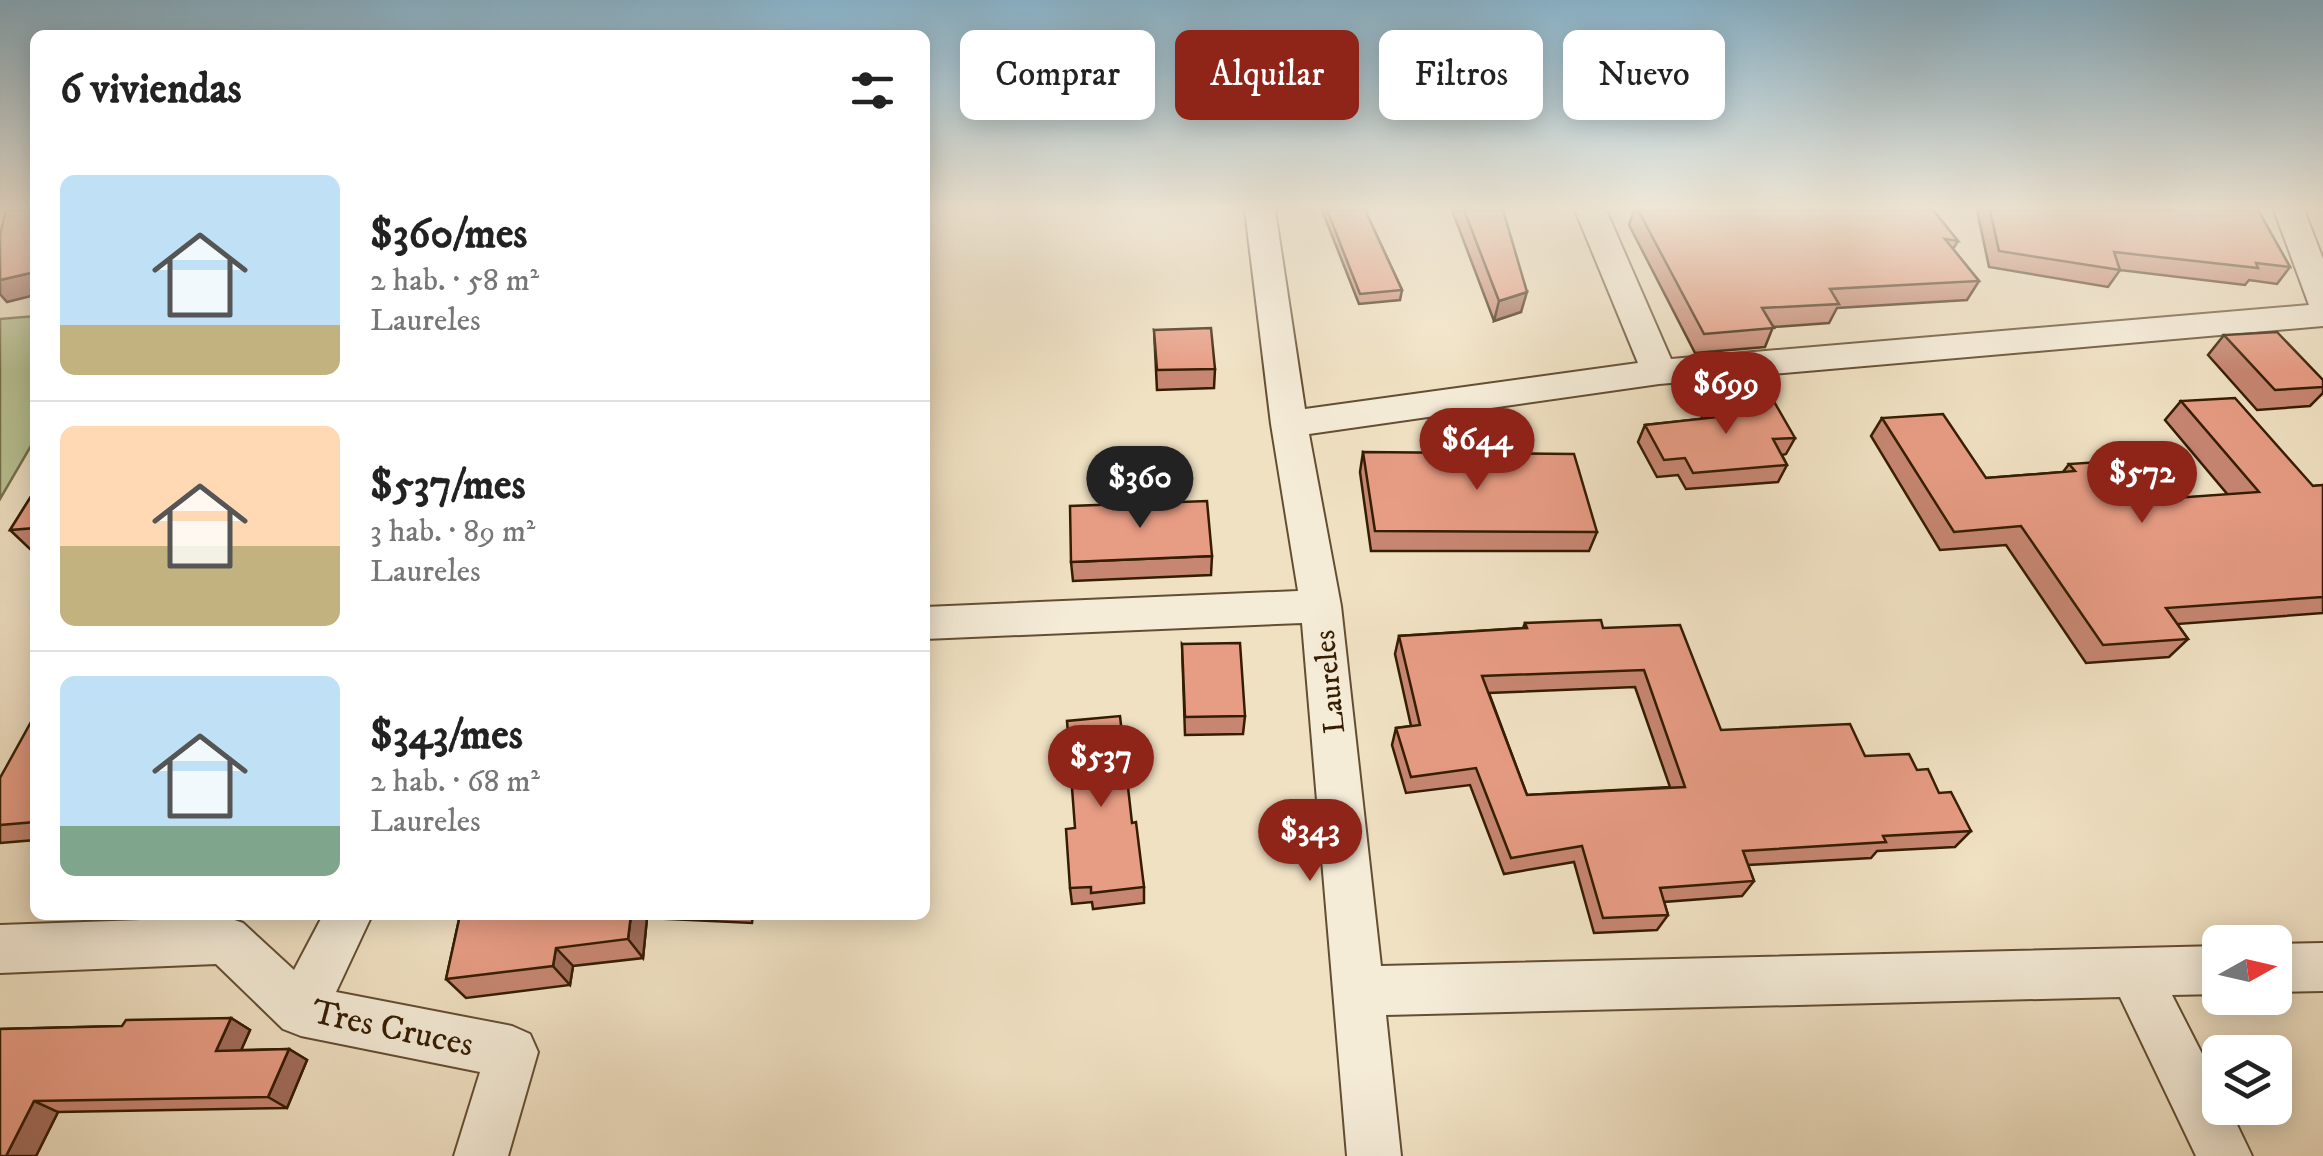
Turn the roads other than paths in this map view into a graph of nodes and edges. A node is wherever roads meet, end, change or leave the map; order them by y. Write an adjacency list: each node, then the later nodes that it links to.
1 (1267, 264): 7 (street, Laureles)
2 (1613, 264): 6 (street)
3 (2309, 264): 4 (street)
4 (2323, 302)
5 (2323, 315): 6 (street)
6 (1659, 372): 7 (street)
7 (1289, 424): 8 (street, Laureles)
8 (1321, 606): 9 (street); 16 (street, Laureles)
9 (930, 622)
10 (346, 920): 17 (street)
11 (0, 949): 17 (street, Tres Cruces)
12 (2323, 967): 13 (street)
13 (2292, 968)
14 (2202, 970): 15 (street)
15 (2134, 972): 16 (street); 20 (street)
16 (1360, 991): 19 (street, Laureles)
17 (301, 1010): 18 (street, Tres Cruces)
18 (481, 1156)
19 (1374, 1156)
20 (2224, 1156)

